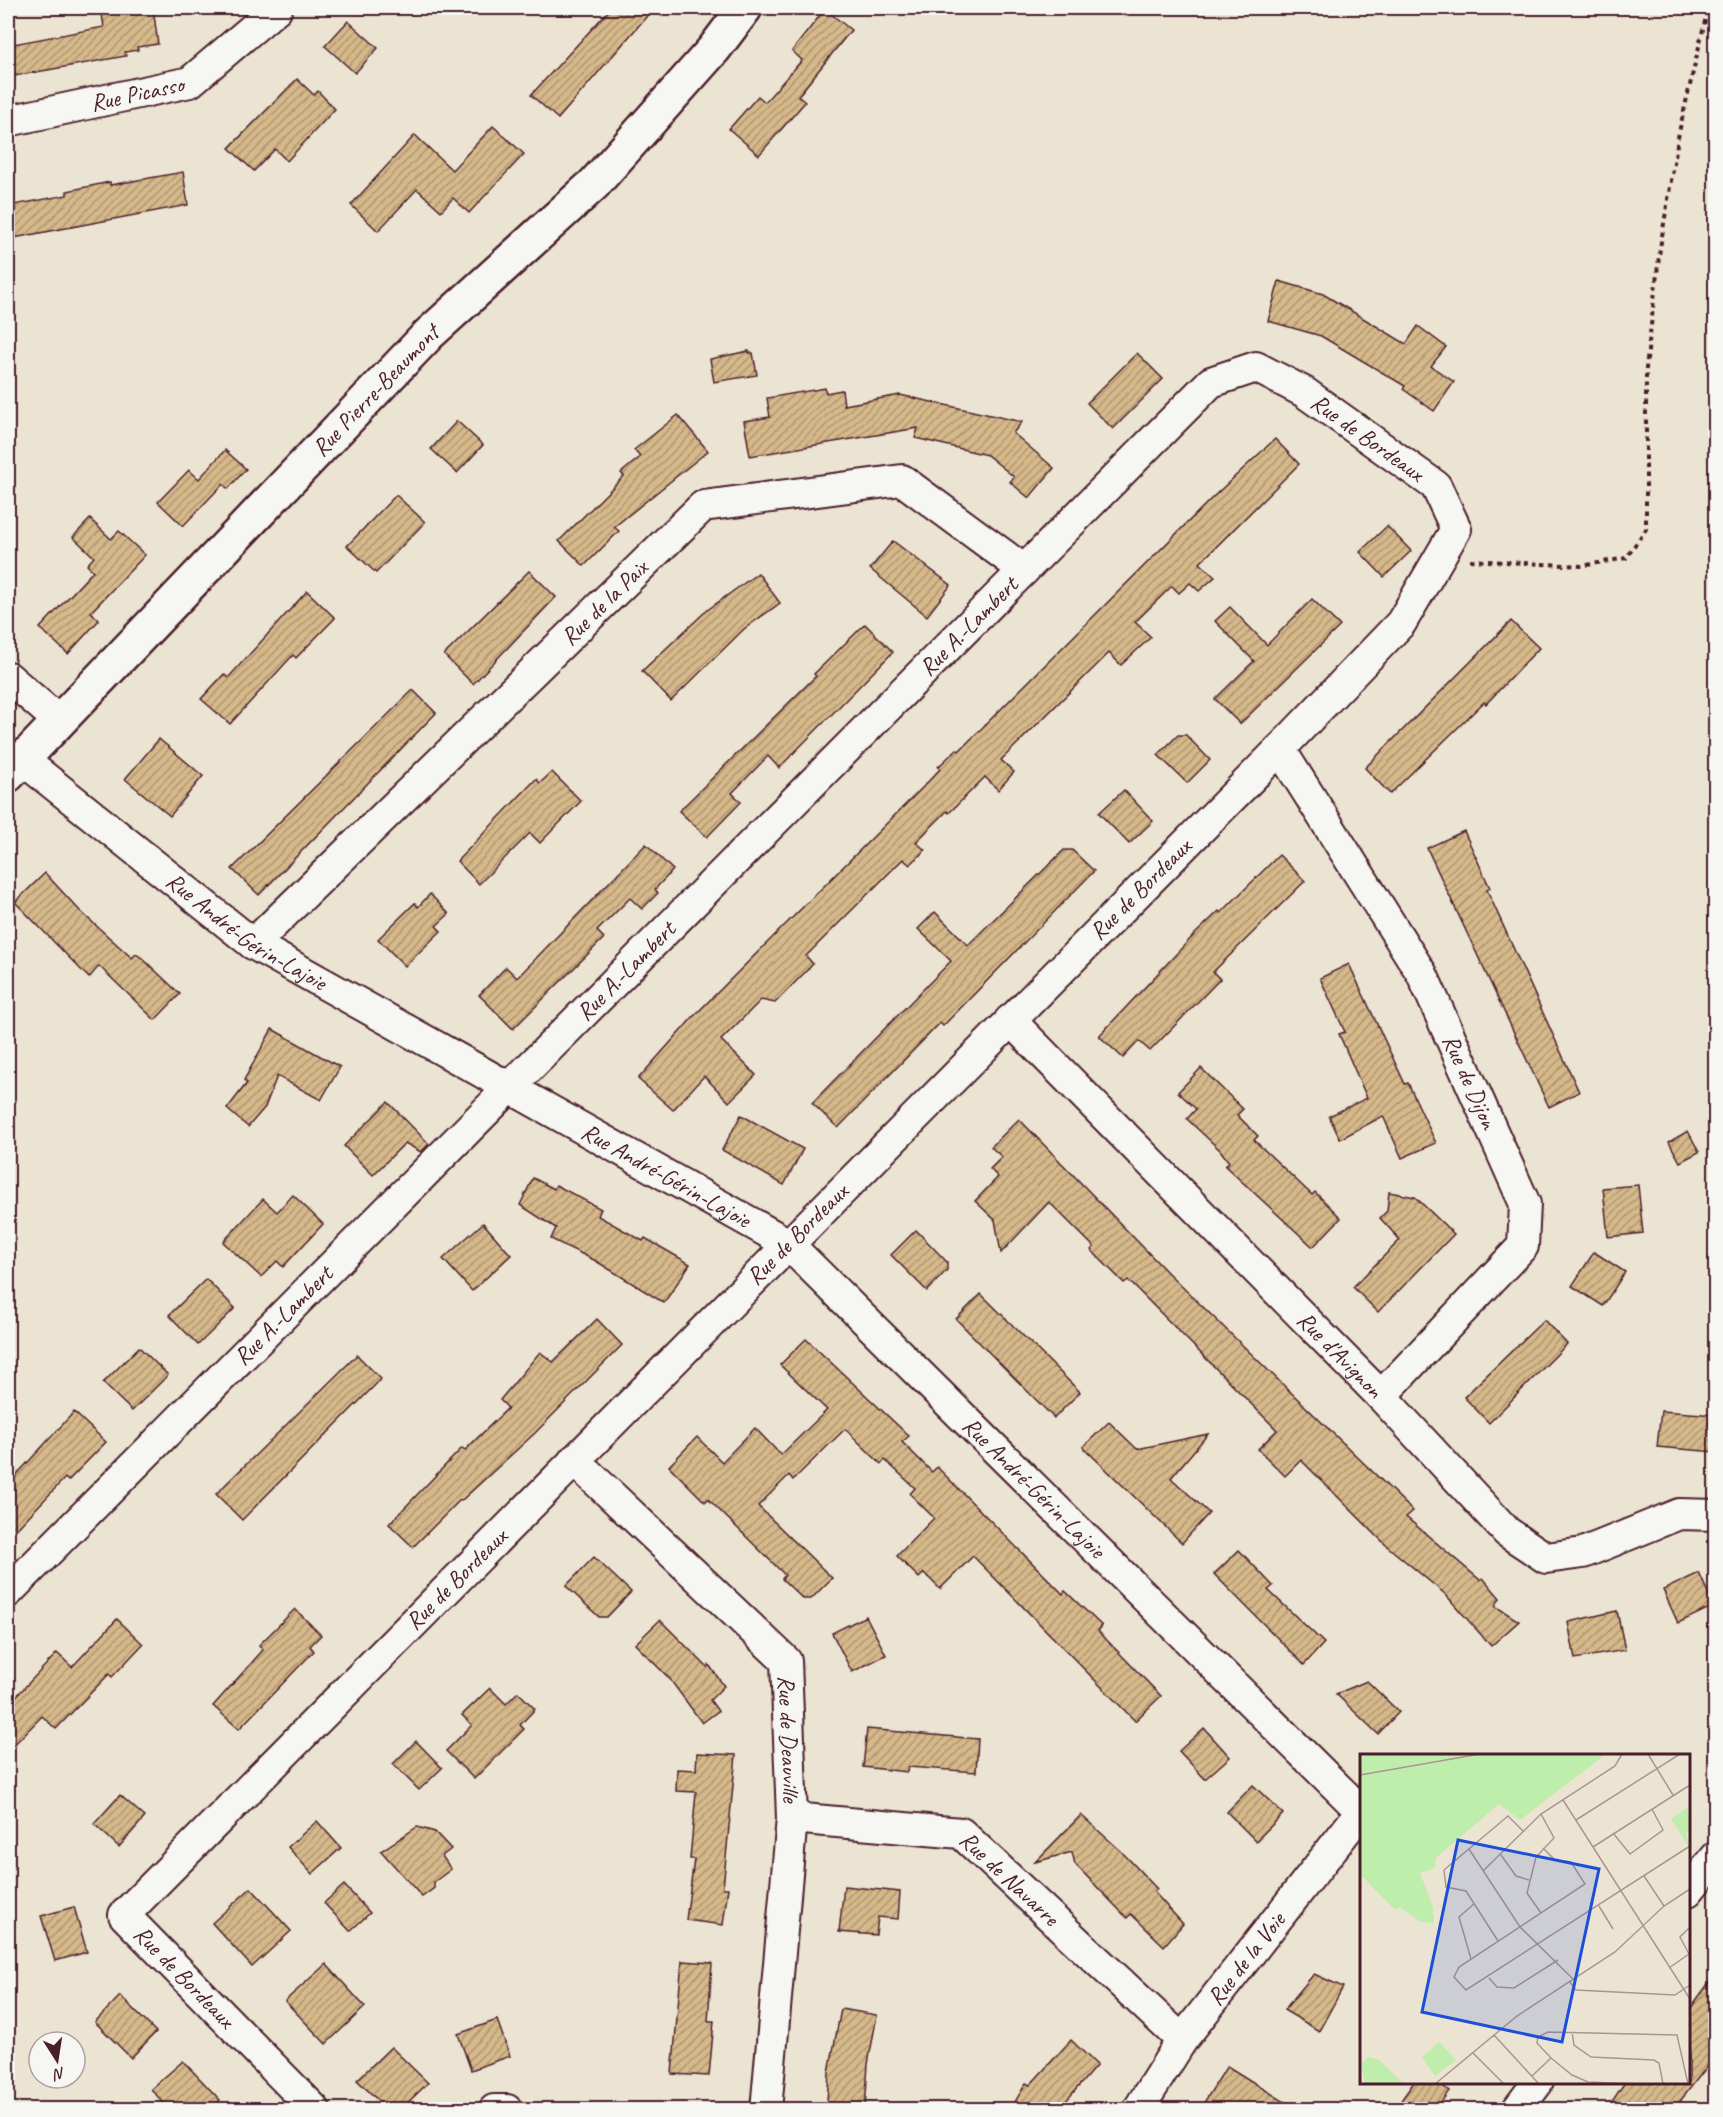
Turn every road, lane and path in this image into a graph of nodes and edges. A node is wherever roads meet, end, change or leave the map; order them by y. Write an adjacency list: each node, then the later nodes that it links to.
1 (277, 8): 4 (street, Rue Picasso)
2 (745, 8): 9 (main road, Rue Pierre-Beaumont)
3 (1708, 8): 6 (path)
4 (8, 121)
5 (1256, 367): 6 (street, Rue de Bordeaux); 7 (street, Rue A.-Lambert)
6 (1438, 559): 10 (street, Rue de Bordeaux)
7 (1024, 570): 12 (street, Rue de la Paix); 14 (street, Rue A.-Lambert)
8 (8, 677): 9 (street)
9 (60, 722): 11 (main road, Rue Pierre-Beaumont)
10 (1280, 749): 13 (street, Rue de Bordeaux); 16 (street, Rue de Dijon)
11 (15, 768): 12 (street, Rue André-Gérin-Lajoie)
12 (253, 944): 14 (street, Rue André-Gérin-Lajoie)
13 (1010, 1020): 15 (street, Rue de Bordeaux); 16 (street, Rue d'Avignon)
14 (510, 1088): 15 (street, Rue André-Gérin-Lajoie); 19 (street, Rue A.-Lambert)
15 (787, 1243): 17 (street, Rue de Bordeaux); 20 (street, Rue André-Gérin-Lajoie)
16 (1381, 1396): 18 (street, Rue d'Avignon)
17 (574, 1460): 22 (street, Rue de Deauville); 27 (street, Rue de Bordeaux)
18 (1716, 1515)
19 (8, 1592)
20 (1360, 1811)
21 (1360, 1813): 25 (street, Rue de la Voie)
22 (792, 1818): 25 (street, Rue de Navarre); 30 (street, Rue de Deauville)
23 (1716, 1857): 24 (street)
24 (1690, 1890)
25 (1182, 2040): 31 (street, Rue de la Voie)
26 (1536, 2084): 32 (street)
27 (315, 2109)
28 (494, 2109): 29 (street)
29 (507, 2109)
30 (766, 2109)
31 (1138, 2109)
32 (1517, 2109)

